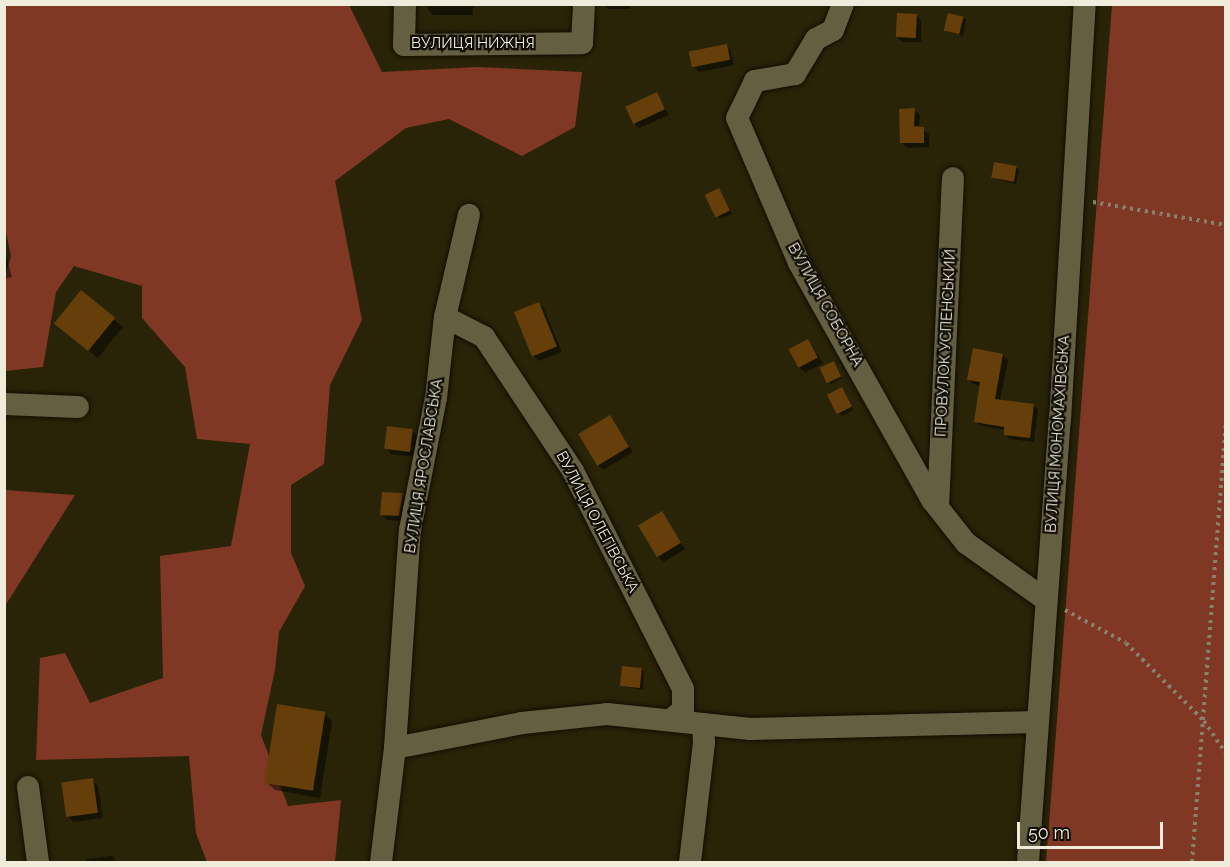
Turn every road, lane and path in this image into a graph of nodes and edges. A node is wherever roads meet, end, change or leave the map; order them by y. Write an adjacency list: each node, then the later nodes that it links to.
1 (405, 4): 2 (street, ВУЛИЦЯ НИЖНЯ)
2 (584, 4)
3 (843, 4): 13 (street, ВУЛИЦЯ СОБОРНА)
4 (1085, 4): 6 (street, ВУЛИЦЯ МОНОМАХІВСЬКА)
5 (953, 178): 13 (street, ПРОВУЛОК УСПЕНСЬКИЙ)
6 (1072, 199): 8 (path); 14 (street, ВУЛИЦЯ МОНОМАХІВСЬКА)
7 (469, 215): 9 (street, ВУЛИЦЯ ЯРОСЛАВСЬКА)
8 (1226, 225)
9 (445, 317): 15 (street, ВУЛИЦЯ ОЛЕГІВСЬКА); 19 (street, ВУЛИЦЯ ЯРОСЛАВСЬКА)
10 (4, 404): 11 (street)
11 (78, 407)
12 (1226, 419): 16 (path)
13 (938, 507): 14 (street, ВУЛИЦЯ СОБОРНА)
14 (1046, 600): 16 (path); 17 (street, ВУЛИЦЯ МОНОМАХІВСЬКА)
15 (670, 720): 18 (street); 19 (street)
16 (1204, 721): 20 (path); 26 (path)
17 (1037, 722): 18 (street); 25 (street, ВУЛИЦЯ МОНОМАХІВСЬКА)
18 (703, 724): 24 (street)
19 (395, 748): 23 (street, ВУЛИЦЯ ЯРОСЛАВСЬКА)
20 (1226, 754)
21 (28, 788): 22 (street)
22 (38, 862)
23 (381, 862)
24 (690, 862)
25 (1028, 862)
26 (1192, 862)

